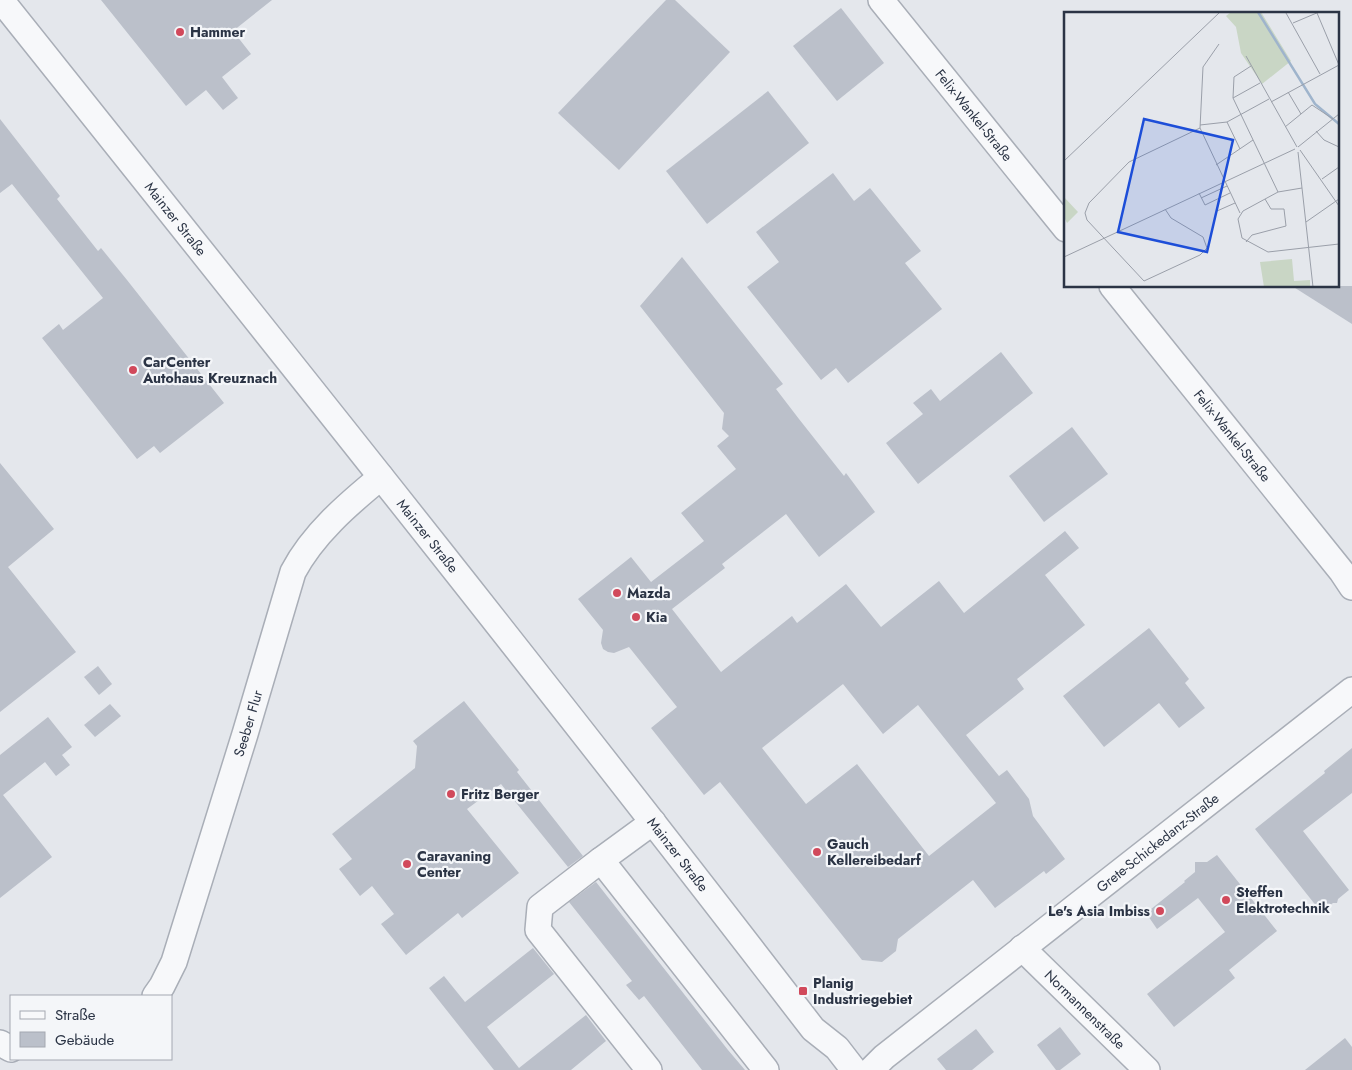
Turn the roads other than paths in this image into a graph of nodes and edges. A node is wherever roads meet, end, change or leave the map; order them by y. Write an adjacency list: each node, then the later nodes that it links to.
1 (1, 0): 5 (street, Mainzer Straße)
2 (881, 0): 3 (street, Felix-Wankel-Straße)
3 (1064, 227)
4 (1114, 288): 6 (street, Felix-Wankel-Straße)
5 (381, 477): 8 (street, Mainzer Straße); 11 (street, Seeber Flur)
6 (1352, 587)
7 (1352, 690): 10 (street, Grete-Schickedanz-Straße)
8 (653, 822): 9 (street); 14 (street, Mainzer Straße)
9 (601, 860): 12 (street); 13 (street)
10 (1022, 948): 15 (street, Grete-Schickedanz-Straße); 16 (street, Normannenstraße)
11 (156, 995)
12 (649, 1070)
13 (766, 1070)
14 (854, 1070)
15 (871, 1070)
16 (1147, 1070)

